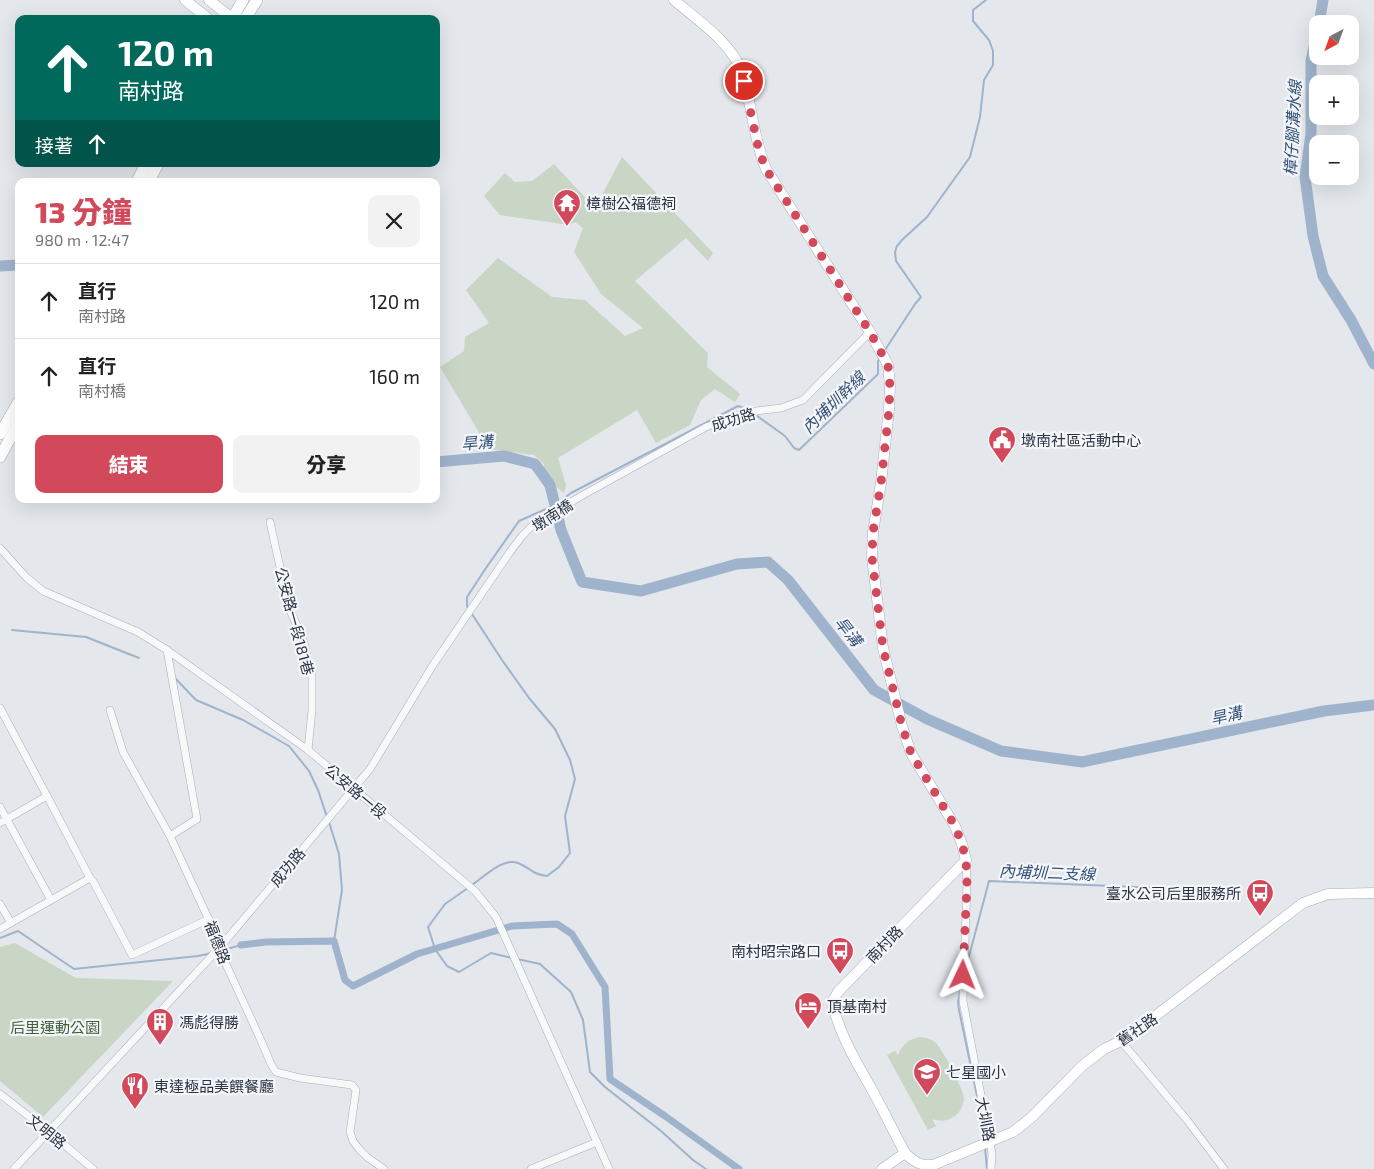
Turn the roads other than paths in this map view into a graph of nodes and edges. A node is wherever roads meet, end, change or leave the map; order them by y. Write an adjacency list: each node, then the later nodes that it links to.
1 (185, 0): 6 (street)
2 (209, 0): 7 (street)
3 (243, 0): 8 (main road)
4 (257, 0): 9 (main road)
5 (674, 0): 12 (street)
6 (204, 15)
7 (227, 15)
8 (234, 15)
9 (248, 15)
10 (156, 167): 11 (main road)
11 (150, 178)
12 (870, 332): 17 (street, 成功路); 30 (street)
13 (15, 408): 15 (main road)
14 (15, 429): 16 (main road)
15 (0, 434)
16 (0, 457)
17 (584, 495): 19 (street, 墩南橋)
18 (270, 522): 24 (street, 公安路一段181巷)
19 (522, 536): 25 (street, 成功路)
20 (0, 548): 21 (street, 公安路一段)
21 (167, 650): 24 (street, 公安路一段); 29 (street)
22 (0, 708): 26 (street)
23 (110, 710): 29 (street, 福德路)
24 (308, 750): 25 (street, 公安路一段)
25 (354, 789): 38 (street, 成功路); 42 (street, 公安路一段)
26 (47, 796): 28 (street); 31 (street)
27 (0, 806): 28 (street)
28 (3, 821): 33 (street)
29 (170, 836): 35 (street, 福德路)
30 (966, 860): 43 (street, 大圳路); 44 (street, 南村路)
31 (90, 878): 33 (street); 35 (street)
32 (1374, 893): 39 (street, 舊社路)
33 (51, 900): 36 (street)
34 (0, 904): 36 (street)
35 (209, 919): 38 (street, 福德路)
36 (11, 923): 37 (street)
37 (0, 930)
38 (221, 946): 41 (street, 成功路); 47 (street, 福德路)
39 (1120, 1041): 43 (street, 舊社路); 52 (street)
40 (0, 1094): 41 (street, 文明路)
41 (48, 1131): 45 (street, 成功路); 46 (street, 文明路)
42 (597, 1142): 48 (street); 49 (street, 公安路一段)
43 (990, 1142): 44 (street, 舊社路); 51 (street, 大圳路)
44 (905, 1153): 50 (street)
45 (14, 1169)
46 (93, 1169)
47 (384, 1169)
48 (531, 1169)
49 (609, 1169)
50 (882, 1169)
51 (991, 1169)
52 (1224, 1169)

